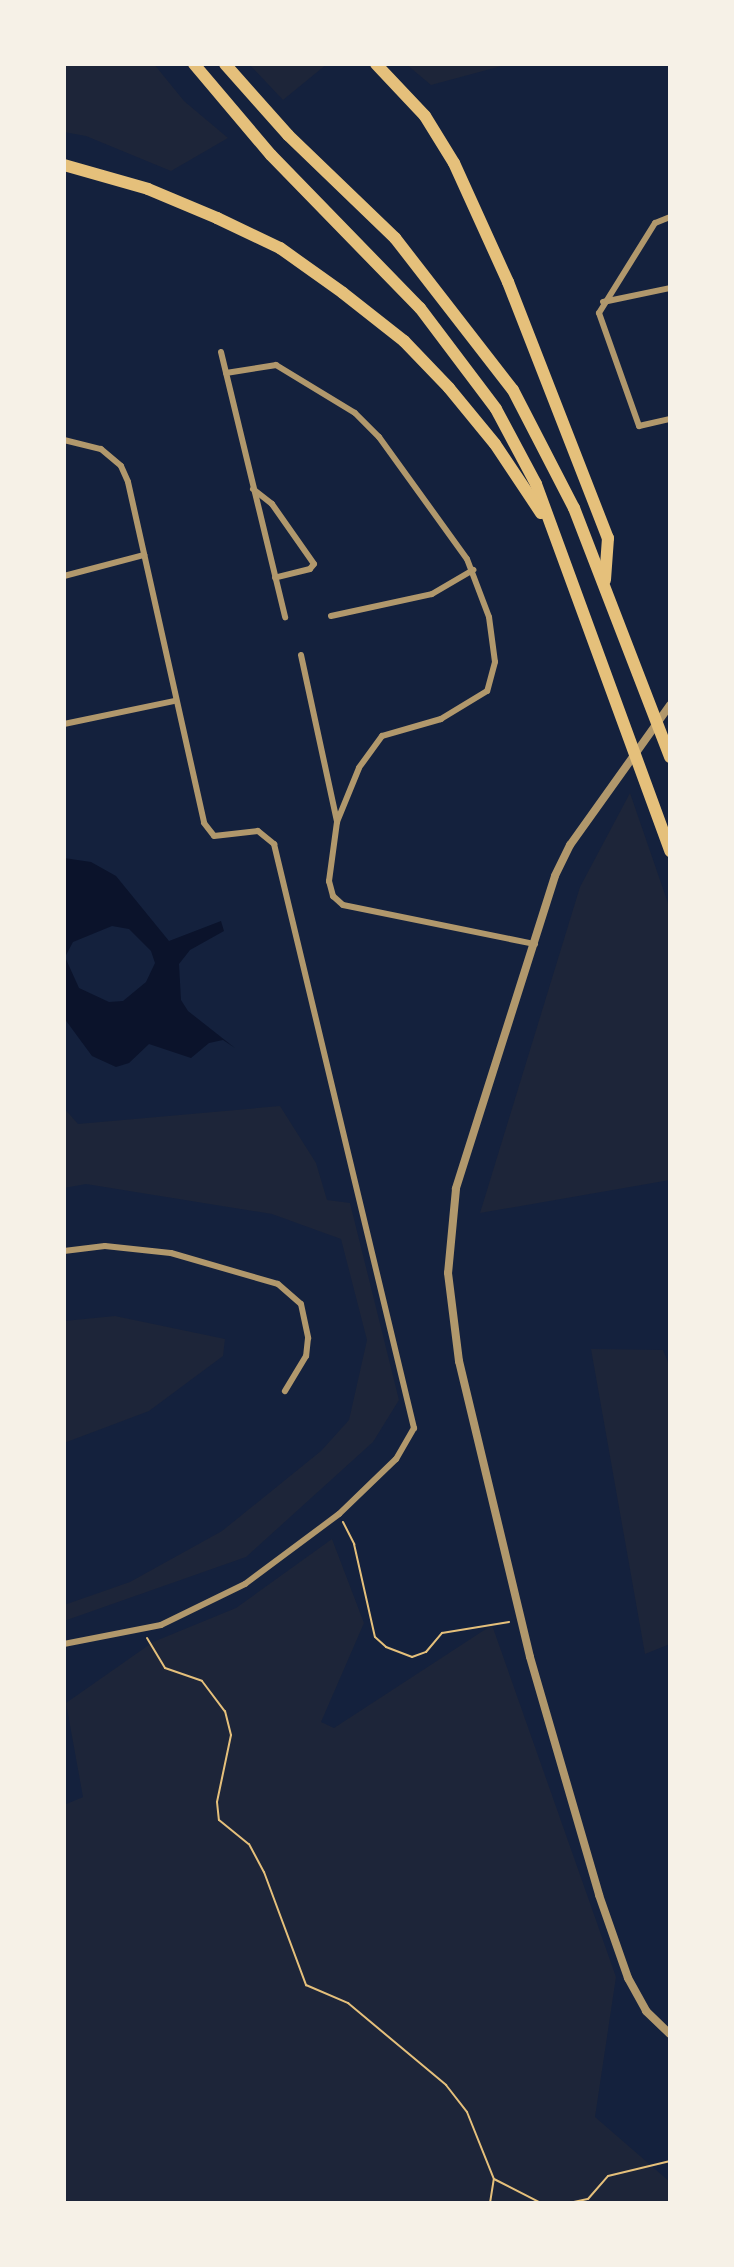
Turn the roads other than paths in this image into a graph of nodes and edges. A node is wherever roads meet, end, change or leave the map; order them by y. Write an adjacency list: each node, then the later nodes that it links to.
1 (194, 64): 13 (highway)
2 (225, 64): 18 (highway)
3 (382, 69): 18 (highway)
4 (64, 165): 13 (highway)
5 (670, 217): 7 (street)
6 (670, 288): 7 (street)
7 (602, 302): 10 (street)
8 (221, 352): 9 (street)
9 (226, 373): 12 (street); 15 (street)
10 (670, 419)
11 (64, 440): 14 (street)
12 (253, 489): 17 (street); 17 (street)
13 (557, 539): 27 (highway)
14 (144, 555): 16 (street); 22 (street)
15 (473, 570): 19 (street); 26 (street)
16 (64, 576)
17 (275, 578): 20 (street)
18 (605, 583): 25 (highway)
19 (331, 616)
20 (285, 617)
21 (301, 655): 26 (street)
22 (174, 701): 24 (street); 31 (street)
23 (670, 705): 28 (street)
24 (64, 724)
25 (670, 757)
26 (337, 822): 28 (street)
27 (670, 851)
28 (536, 944): 32 (street)
29 (64, 1251): 30 (street)
30 (285, 1391)
31 (64, 1644)
32 (670, 2034)

